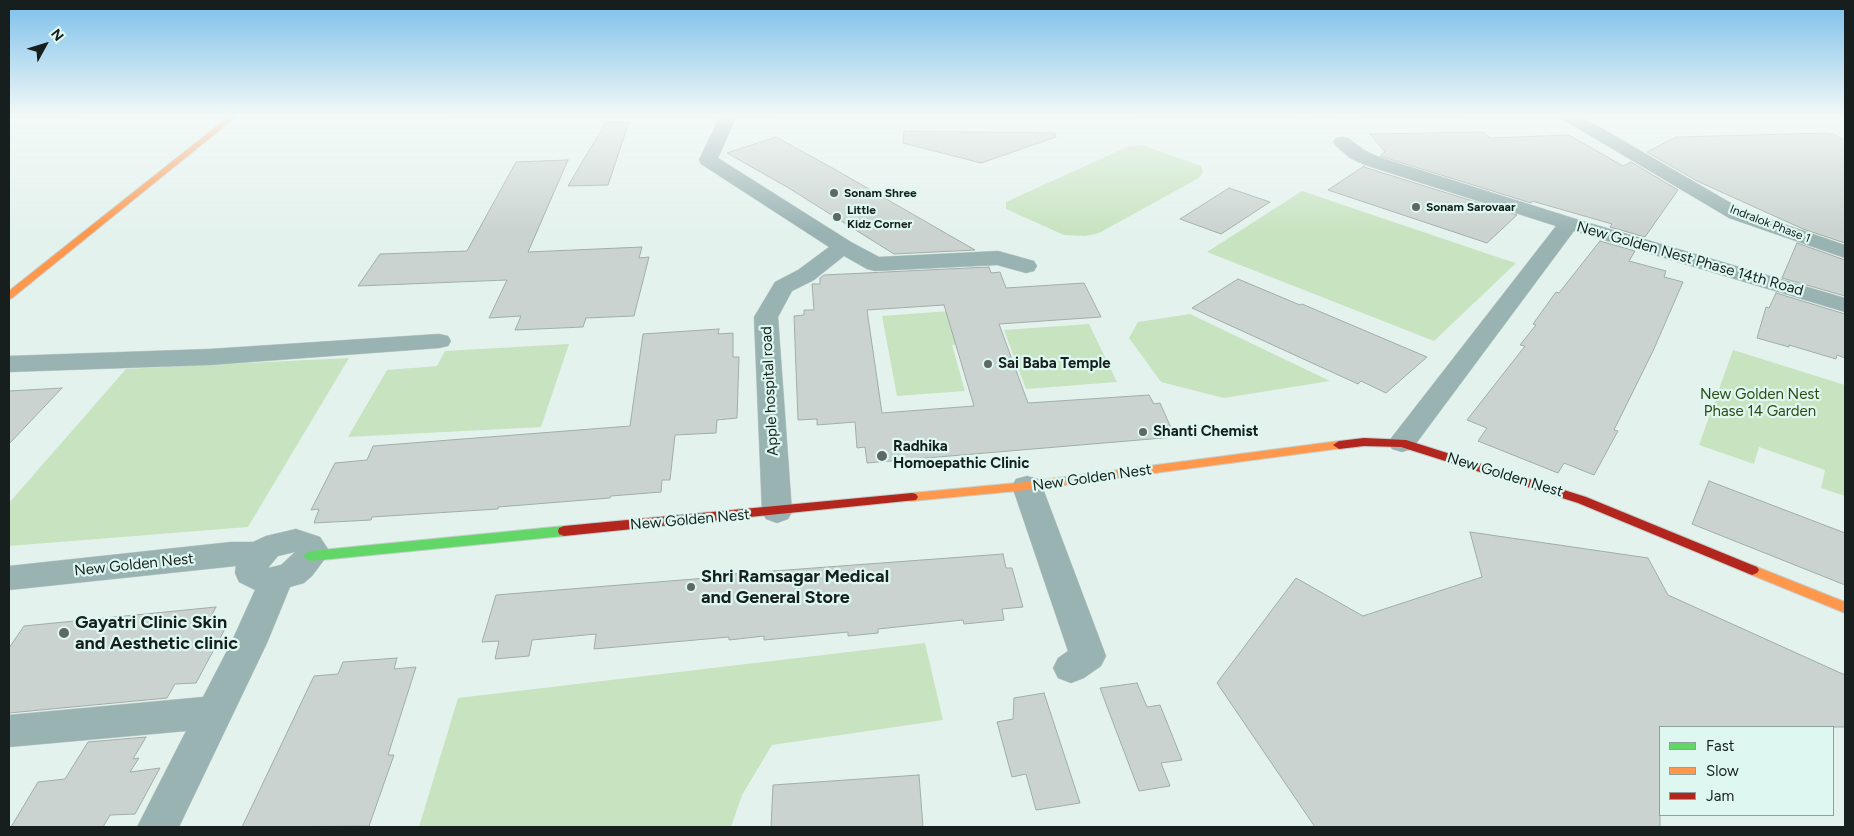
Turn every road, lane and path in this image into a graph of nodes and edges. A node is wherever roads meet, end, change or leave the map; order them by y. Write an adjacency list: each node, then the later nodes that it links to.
1 (185, 154): 9 (street)
2 (711, 154): 6 (street)
3 (1358, 154): 5 (street)
4 (1635, 154): 7 (street, Indralok Phase 1)
5 (1569, 223): 10 (street, New Golden Nest Phase 14th Road); 13 (street, New Golden Nest Phase 14th Road)
6 (843, 248): 8 (street); 15 (street, Apple hospital road)
7 (1845, 252)
8 (1026, 266)
9 (9, 296)
10 (1845, 305)
11 (439, 341): 12 (street)
12 (9, 364)
13 (1402, 443): 14 (street, New Golden Nest); 19 (street, New Golden Nest)
14 (1027, 486): 15 (street, New Golden Nest); 20 (street)
15 (777, 512): 16 (street, New Golden Nest)
16 (311, 556): 17 (street)
17 (268, 567): 18 (street, New Golden Nest); 21 (street)
18 (9, 578)
19 (1845, 608)
20 (1071, 668)
21 (215, 712): 22 (street); 23 (street)
22 (9, 731)
23 (158, 827)

